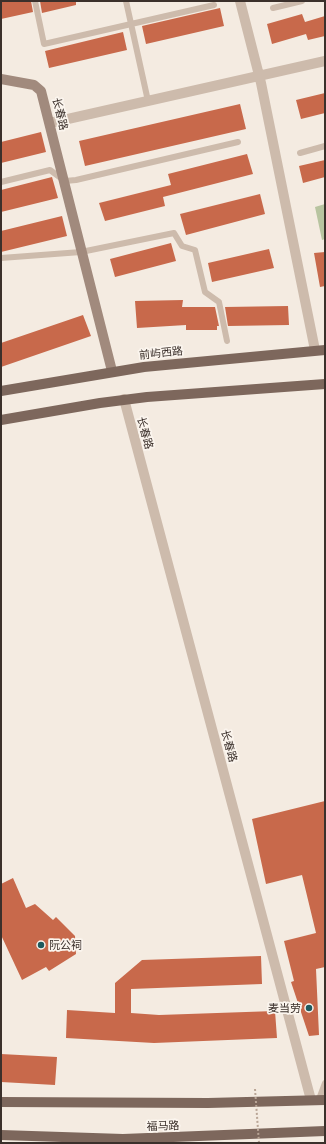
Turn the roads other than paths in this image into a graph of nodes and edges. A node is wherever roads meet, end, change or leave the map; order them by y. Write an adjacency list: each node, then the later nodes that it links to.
1 (35, 1): 7 (lane)
2 (126, 1): 7 (lane)
3 (240, 1): 9 (street)
4 (302, 1): 6 (lane)
5 (214, 5): 7 (lane)
6 (273, 8)
7 (130, 24): 11 (lane)
8 (325, 61): 9 (street)
9 (259, 76): 11 (street); 21 (street)
10 (1, 79): 12 (street, 长春路)
11 (148, 101): 12 (street)
12 (50, 123): 16 (street, 长春路)
13 (238, 142): 16 (lane)
14 (325, 146): 15 (lane)
15 (300, 153)
16 (65, 181): 17 (lane); 18 (street, 长春路)
17 (1, 182)
18 (81, 252): 19 (lane); 20 (lane); 22 (street, 长春路)
19 (1, 258)
20 (227, 341)
21 (320, 350): 22 (main road, 前屿西路)
22 (112, 371): 24 (main road, 前屿西路)
23 (325, 384): 25 (main road)
24 (1, 391)
25 (124, 399): 26 (main road); 28 (street, 长春路)
26 (1, 420)
27 (325, 1083): 28 (lane)
28 (318, 1100): 29 (main road, 福马路)
29 (1, 1102)
30 (325, 1131): 31 (main road, 福马路)
31 (1, 1135)

